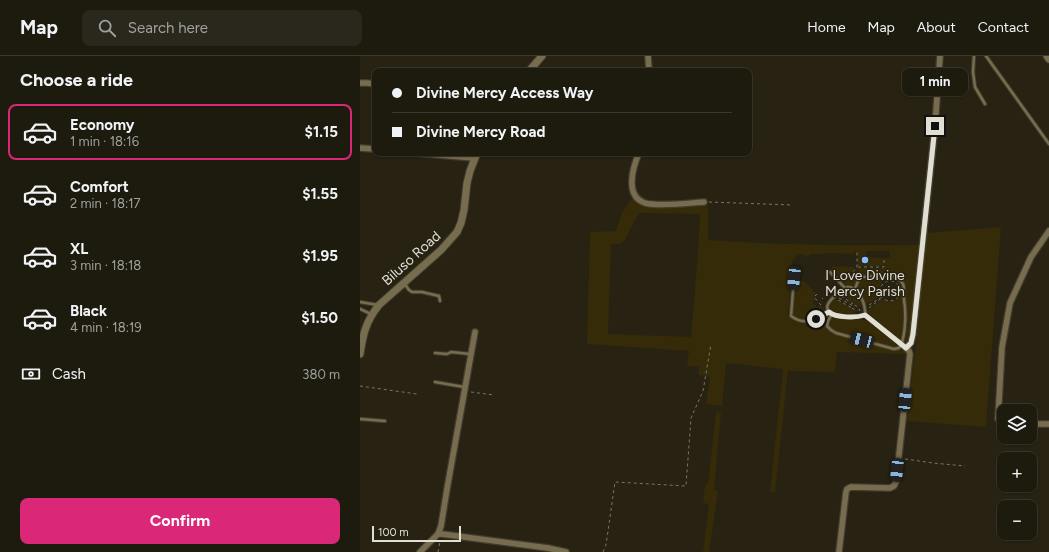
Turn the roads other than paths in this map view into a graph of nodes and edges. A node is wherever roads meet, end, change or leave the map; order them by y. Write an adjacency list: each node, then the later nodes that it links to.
1 (542, 56): 8 (street)
2 (648, 56): 9 (street)
3 (940, 56): 33 (street)
4 (974, 56): 12 (lane)
5 (986, 56): 13 (lane)
6 (1047, 56): 7 (street)
7 (1049, 59)
8 (532, 68)
9 (649, 68)
10 (360, 83): 11 (street)
11 (372, 83)
12 (985, 104)
13 (1049, 144)
14 (360, 148): 15 (street)
15 (372, 149)
16 (475, 156): 22 (street, Biluso Road)
17 (638, 156): 18 (street)
18 (704, 202)
19 (1049, 231): 39 (street)
20 (830, 272): 23 (lane)
21 (794, 278): 30 (lane)
22 (404, 282): 25 (lane); 27 (street, Biluso Road)
23 (844, 288): 24 (lane); 30 (lane)
24 (855, 290): 29 (lane); 33 (lane)
25 (440, 301)
26 (360, 302): 27 (lane)
27 (379, 305): 31 (street, Biluso Road)
28 (360, 309): 31 (lane)
29 (865, 311): 30 (lane); 33 (lane)
30 (830, 313): 33 (lane)
31 (371, 315): 35 (street, Biluso Road)
32 (475, 332): 36 (street)
33 (904, 346): 47 (street)
34 (435, 353): 36 (lane)
35 (360, 354)
36 (471, 354): 38 (street)
37 (434, 382): 38 (lane)
38 (464, 390): 44 (street)
39 (999, 404)
40 (360, 419): 41 (lane)
41 (385, 421)
42 (1037, 424): 43 (street)
43 (1049, 424)
44 (440, 534): 45 (street); 46 (street)
45 (420, 552)
46 (566, 552)
47 (839, 552)

